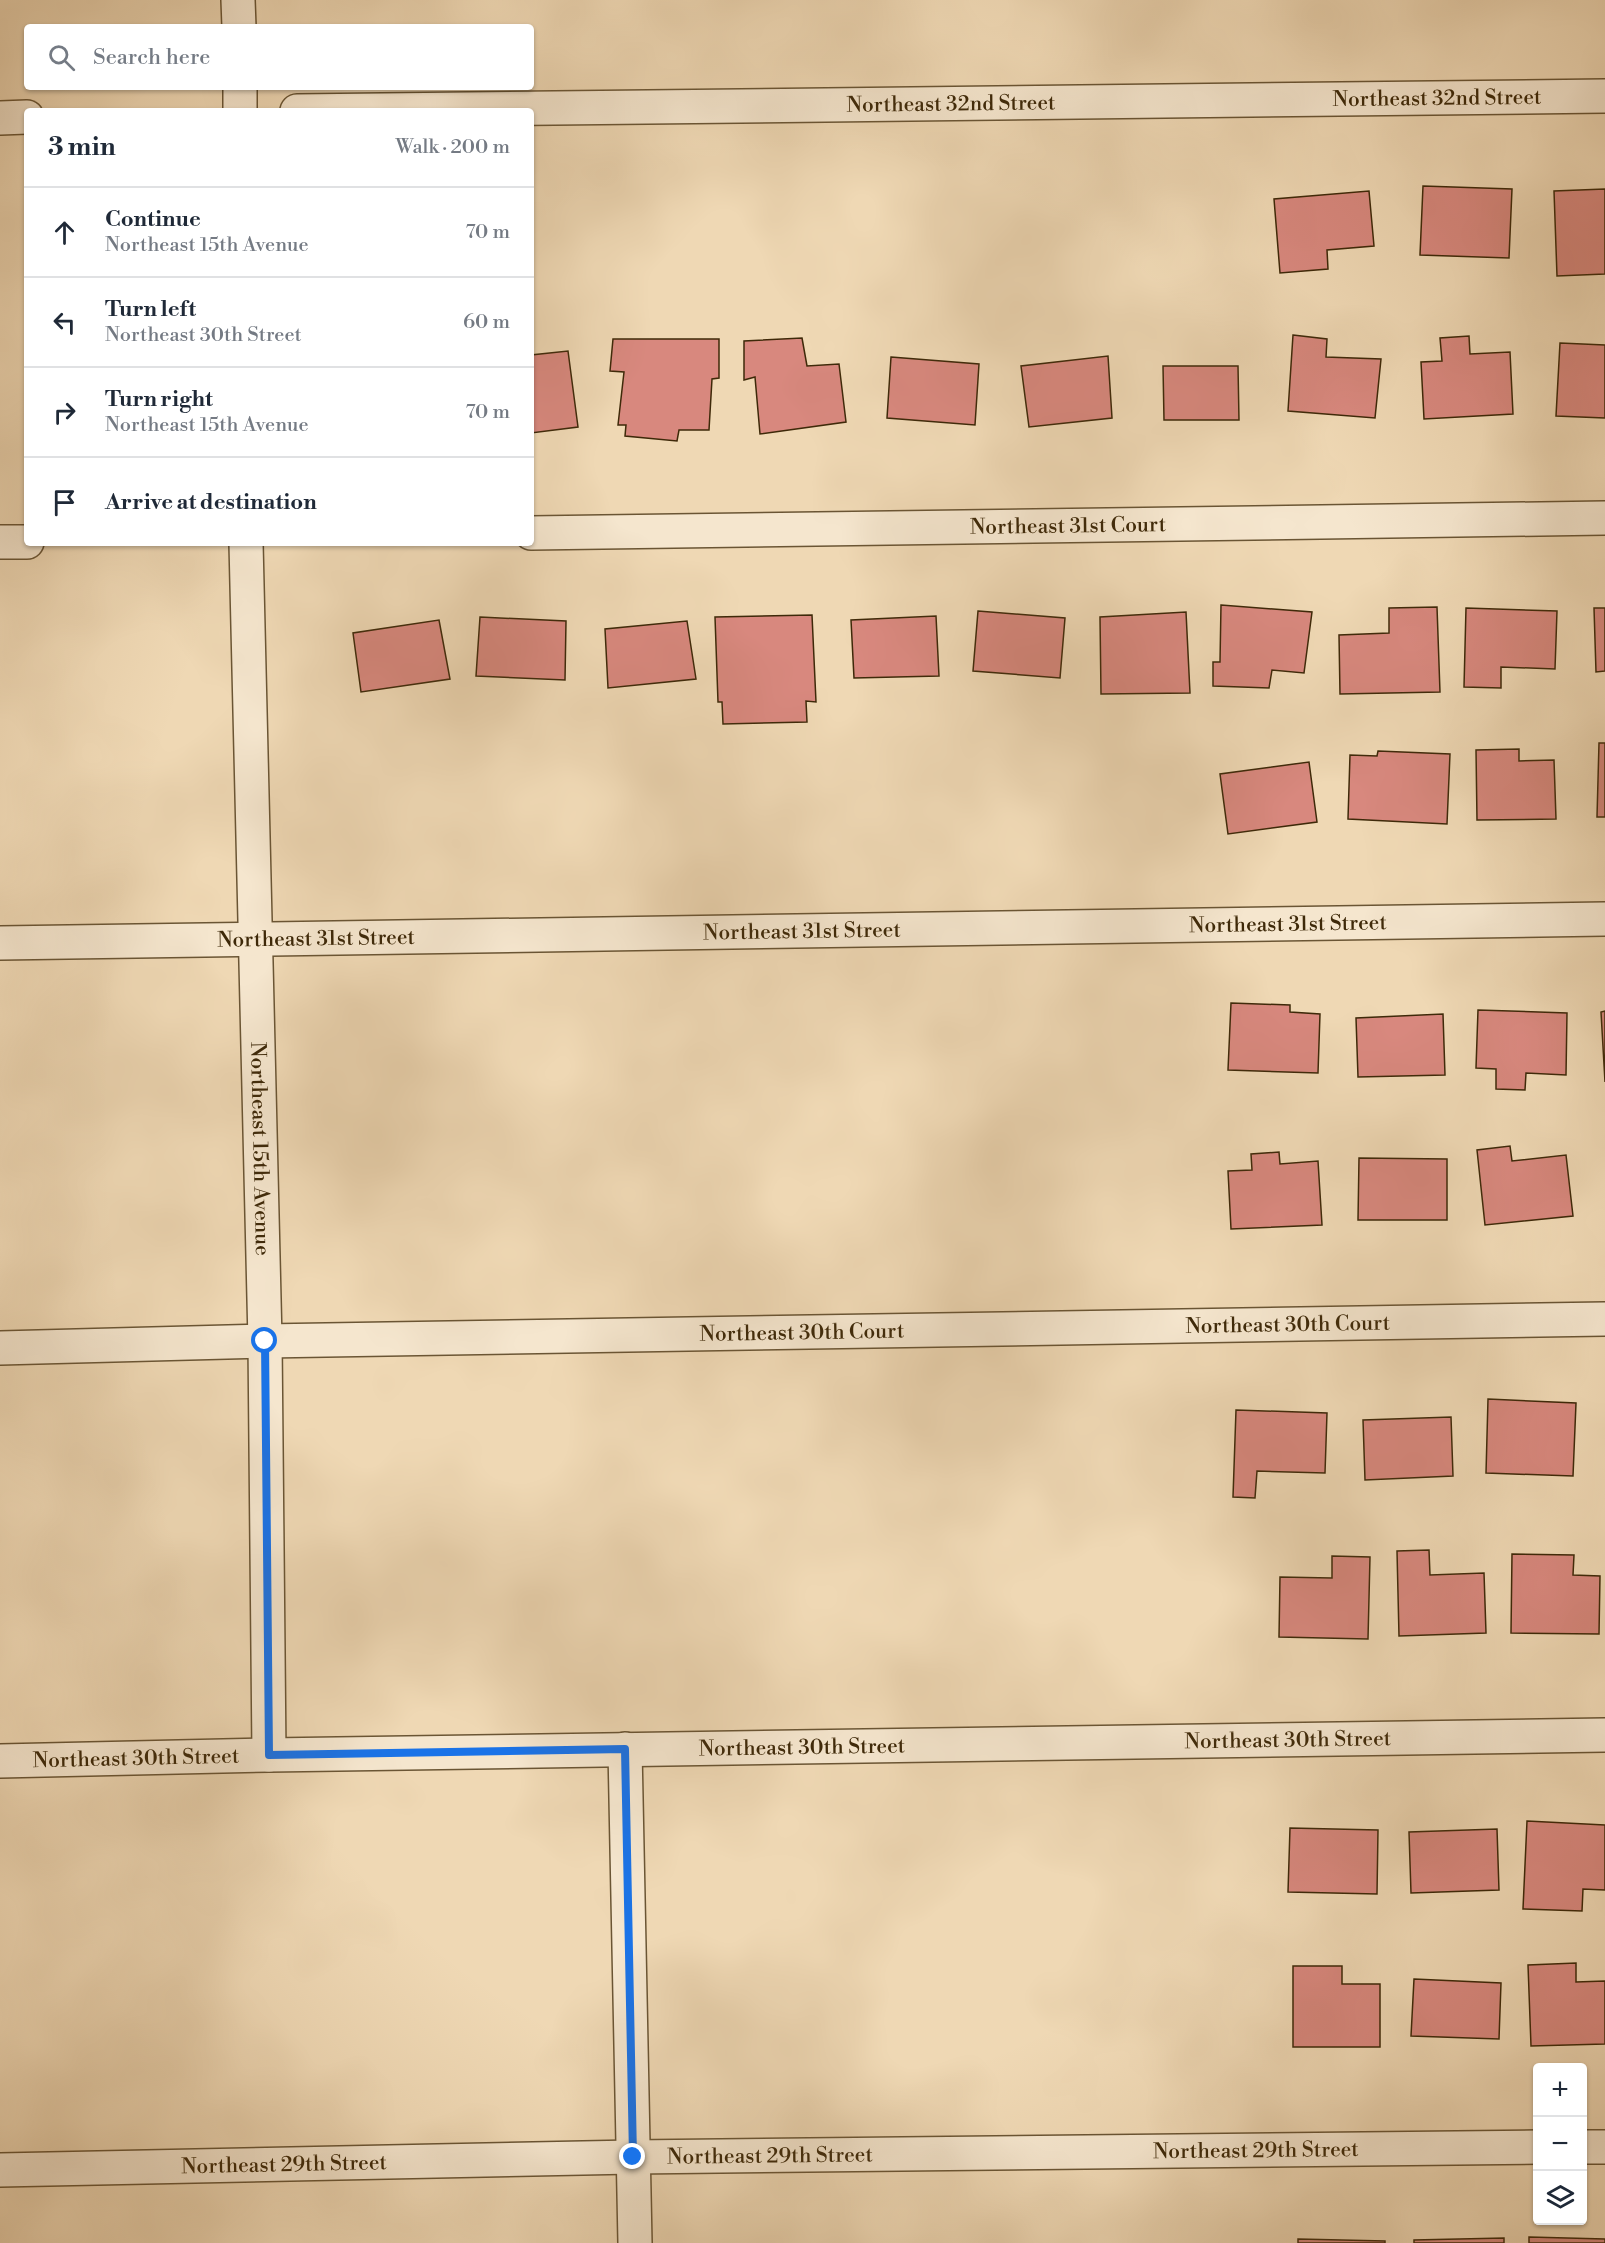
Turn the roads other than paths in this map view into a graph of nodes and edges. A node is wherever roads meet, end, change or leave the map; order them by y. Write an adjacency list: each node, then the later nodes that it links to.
1 (238, 0): 2 (street)
2 (238, 24)
3 (240, 90): 5 (street)
4 (1605, 96): 6 (street, Northeast 32nd Street)
5 (240, 108)
6 (534, 108)
7 (24, 117): 8 (street)
8 (0, 118)
9 (1605, 518): 10 (street, Northeast 31st Court)
10 (534, 533)
11 (0, 542): 12 (street)
12 (24, 542)
13 (246, 546): 15 (street, Northeast 15th Avenue)
14 (1605, 920): 15 (street, Northeast 31st Street)
15 (257, 937): 16 (street, Northeast 31st Street); 18 (street, Northeast 15th Avenue)
16 (0, 943)
17 (1605, 1320): 18 (street, Northeast 30th Court)
18 (265, 1341): 19 (street, Northeast 30th Court); 22 (street, Northeast 15th Avenue)
19 (0, 1348)
20 (1605, 1735): 21 (street, Northeast 30th Street)
21 (625, 1749): 22 (street, Northeast 30th Street); 27 (street)
22 (269, 1755): 23 (street, Northeast 30th Street)
23 (0, 1761)
24 (1533, 2147): 27 (street, Northeast 29th Street)
25 (1587, 2147): 26 (street)
26 (1605, 2147)
27 (633, 2157): 28 (street, Northeast 29th Street); 29 (street)
28 (0, 2170)
29 (635, 2243)

